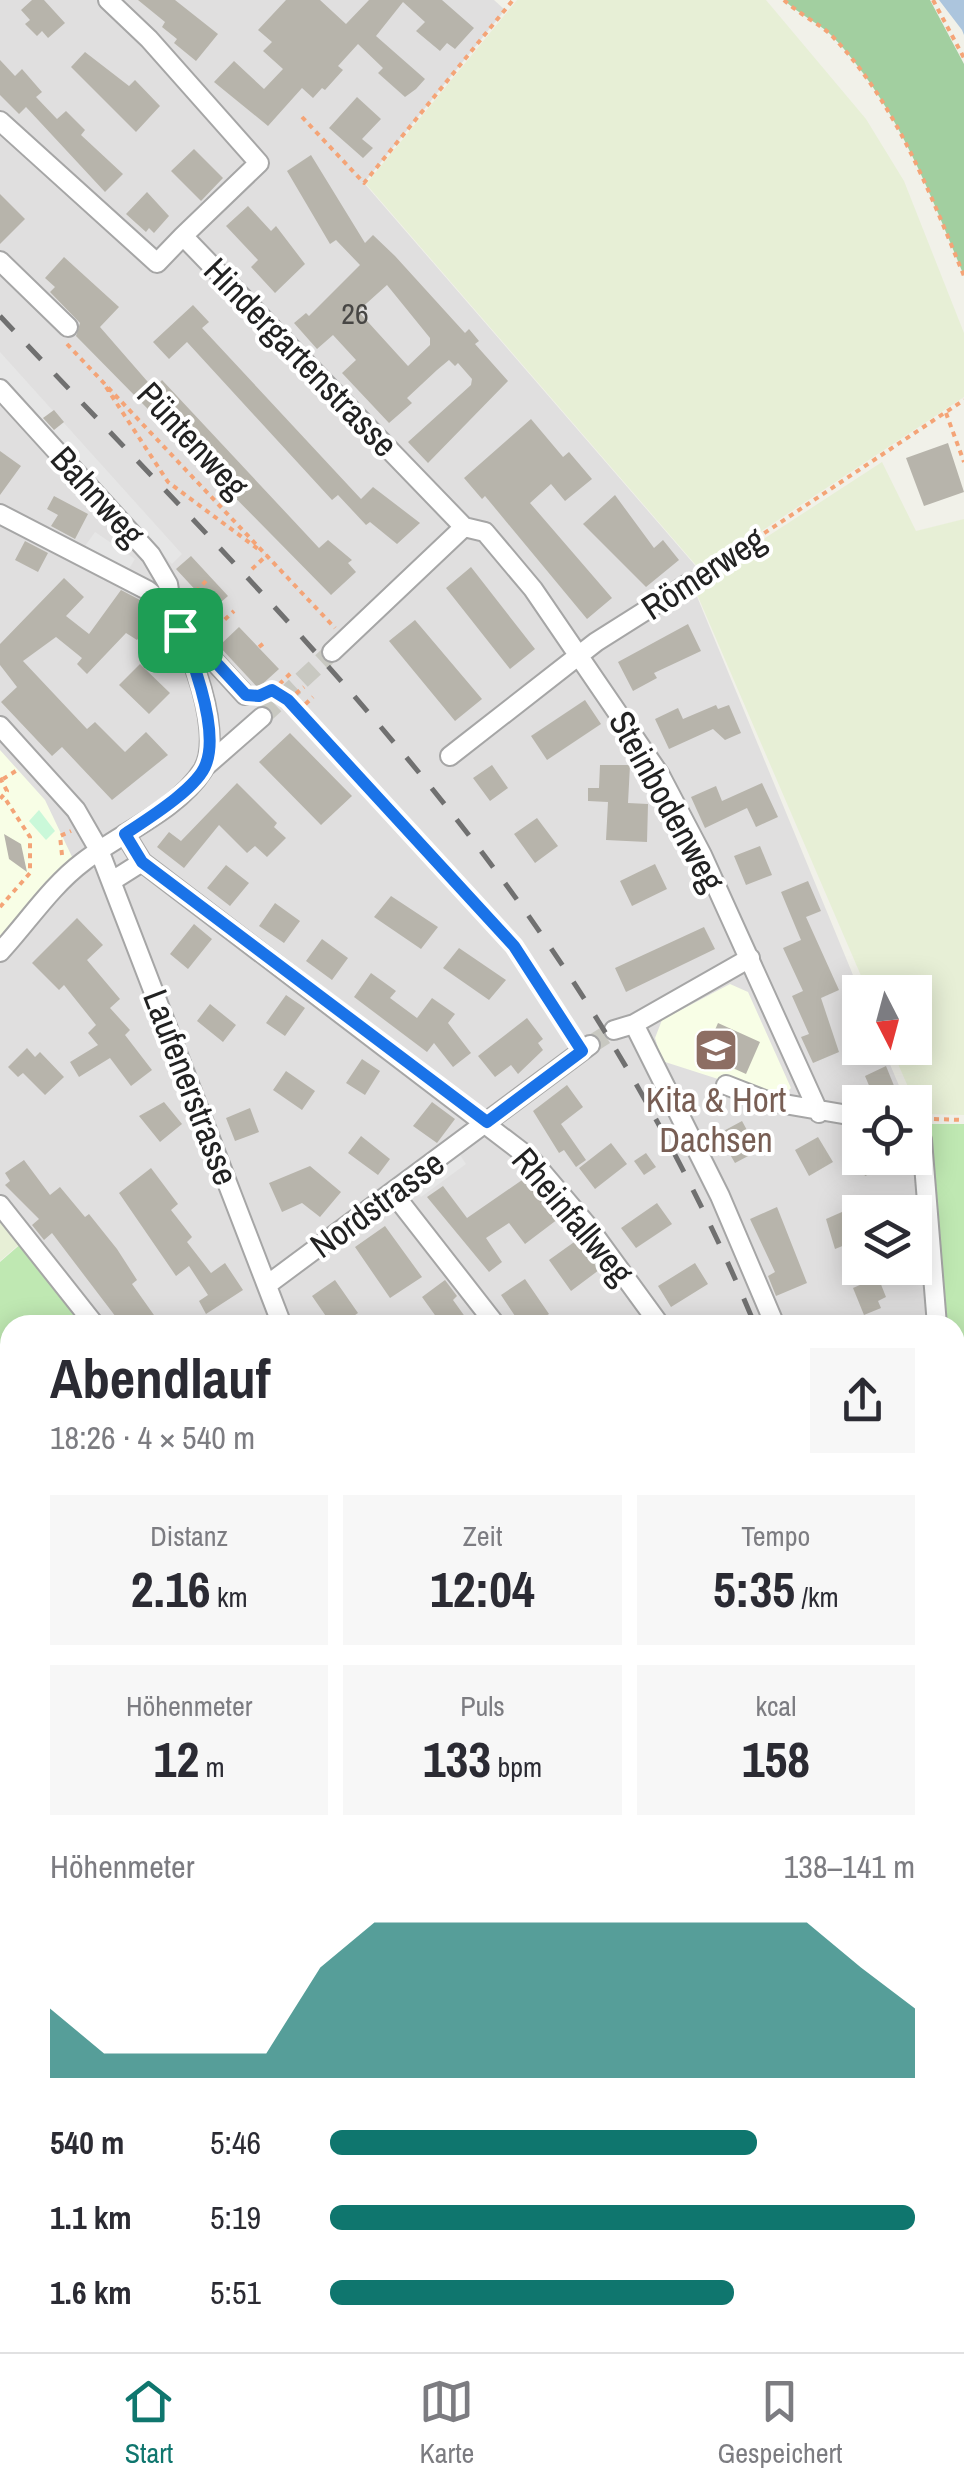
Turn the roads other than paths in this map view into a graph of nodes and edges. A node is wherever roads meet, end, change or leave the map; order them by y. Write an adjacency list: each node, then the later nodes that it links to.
1 (108, 0): 3 (street)
2 (0, 121): 3 (street, Hindergartenstrasse)
3 (183, 236): 8 (street, Hindergartenstrasse)
4 (0, 261): 5 (street)
5 (63, 332)
6 (0, 389): 10 (street, Bahnweg)
7 (0, 514): 10 (street)
8 (464, 528): 11 (street); 12 (street, Steinbodenweg)
9 (691, 582): 12 (street, Römerweg)
10 (173, 616): 13 (street); 14 (street, Bahnweg)
11 (339, 645)
12 (580, 655): 18 (street, Römerweg); 25 (street, Steinbodenweg)
13 (218, 664): 14 (street); 15 (street)
14 (199, 682): 19 (street, Bahnweg)
15 (246, 695)
16 (262, 717): 19 (street)
17 (0, 726): 21 (street, Laufenerstrasse)
18 (450, 756)
19 (206, 766): 20 (street)
20 (125, 834): 21 (street); 22 (street, Rheinfallweg)
21 (99, 850): 23 (street, Laufenerstrasse); 24 (street)
22 (142, 862): 23 (street); 32 (street, Rheinfallweg)
23 (112, 881): 36 (street, Laufenerstrasse)
24 (0, 952)
25 (750, 958): 26 (street); 30 (street, Steinbodenweg)
26 (634, 1024): 27 (street); 41 (street)
27 (614, 1030)
28 (586, 1048): 32 (street, Nordstrasse)
29 (726, 1085): 30 (street)
30 (819, 1113): 31 (street)
31 (842, 1116)
32 (487, 1122): 34 (street, Nordstrasse); 40 (street, Rheinfallweg)
33 (925, 1175): 42 (street)
34 (393, 1193): 36 (street, Nordstrasse); 39 (street)
35 (0, 1206): 37 (street)
36 (267, 1285): 38 (street, Laufenerstrasse)
37 (88, 1315)
38 (278, 1315)
39 (488, 1315)
40 (652, 1315)
41 (770, 1315)
42 (936, 1315)

